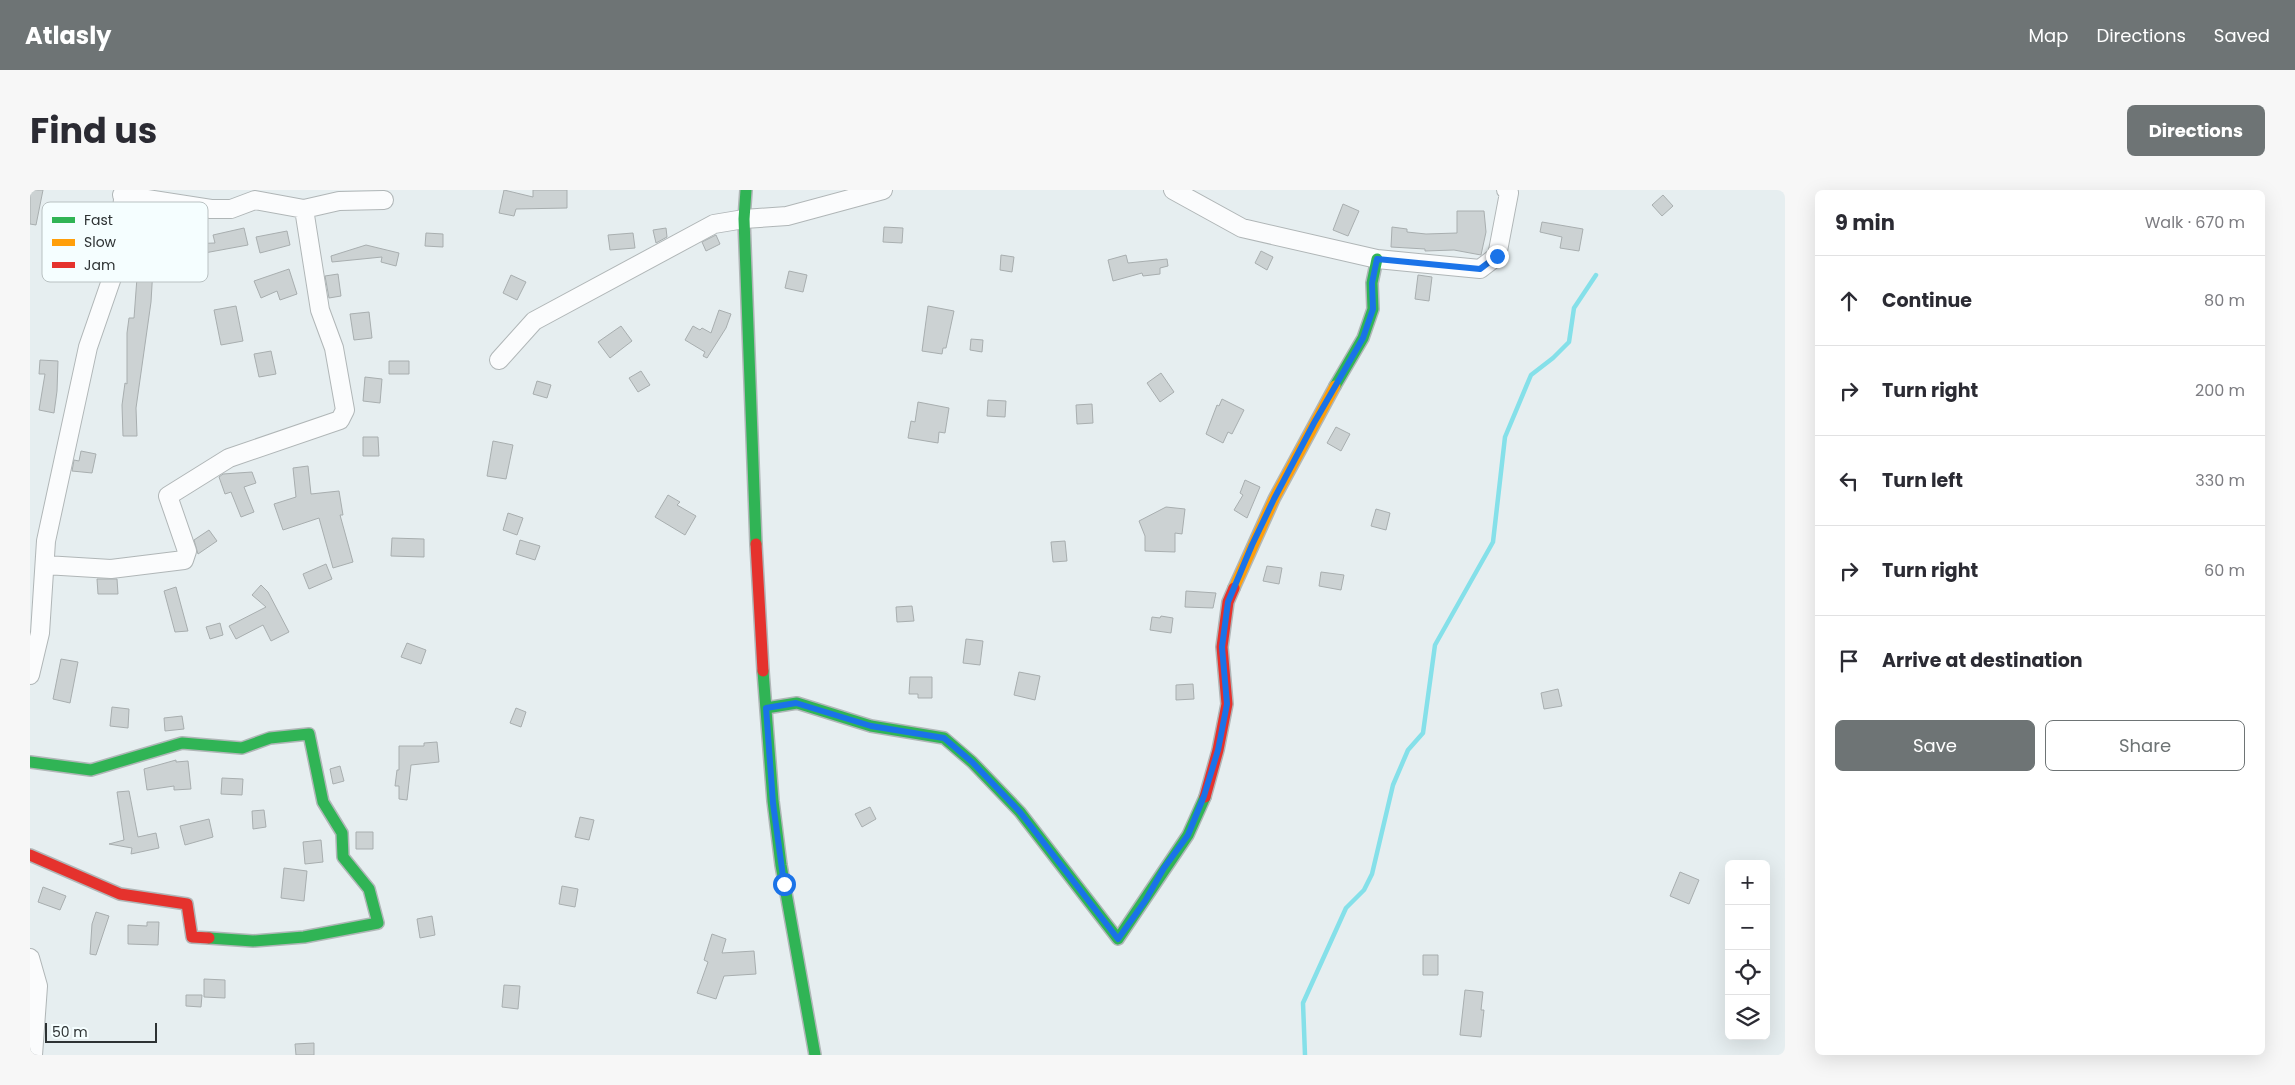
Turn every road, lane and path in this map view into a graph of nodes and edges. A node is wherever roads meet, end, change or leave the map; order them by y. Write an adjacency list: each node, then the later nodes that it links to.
1 (746, 190): 10 (street)
2 (883, 190): 10 (street)
3 (1173, 190): 11 (street)
4 (1506, 190): 11 (street)
5 (123, 193): 7 (street)
6 (384, 200): 9 (street)
7 (172, 202)
8 (208, 208): 9 (street)
9 (304, 209): 14 (street)
10 (744, 219): 13 (street); 16 (street)
11 (1377, 259): 16 (street)
12 (110, 282): 14 (street)
13 (499, 360)
14 (45, 565): 15 (street)
15 (30, 675)
16 (766, 708): 21 (street)
17 (30, 762): 18 (street)
18 (30, 854)
19 (30, 958): 20 (street)
20 (34, 1055)
21 (815, 1055)

